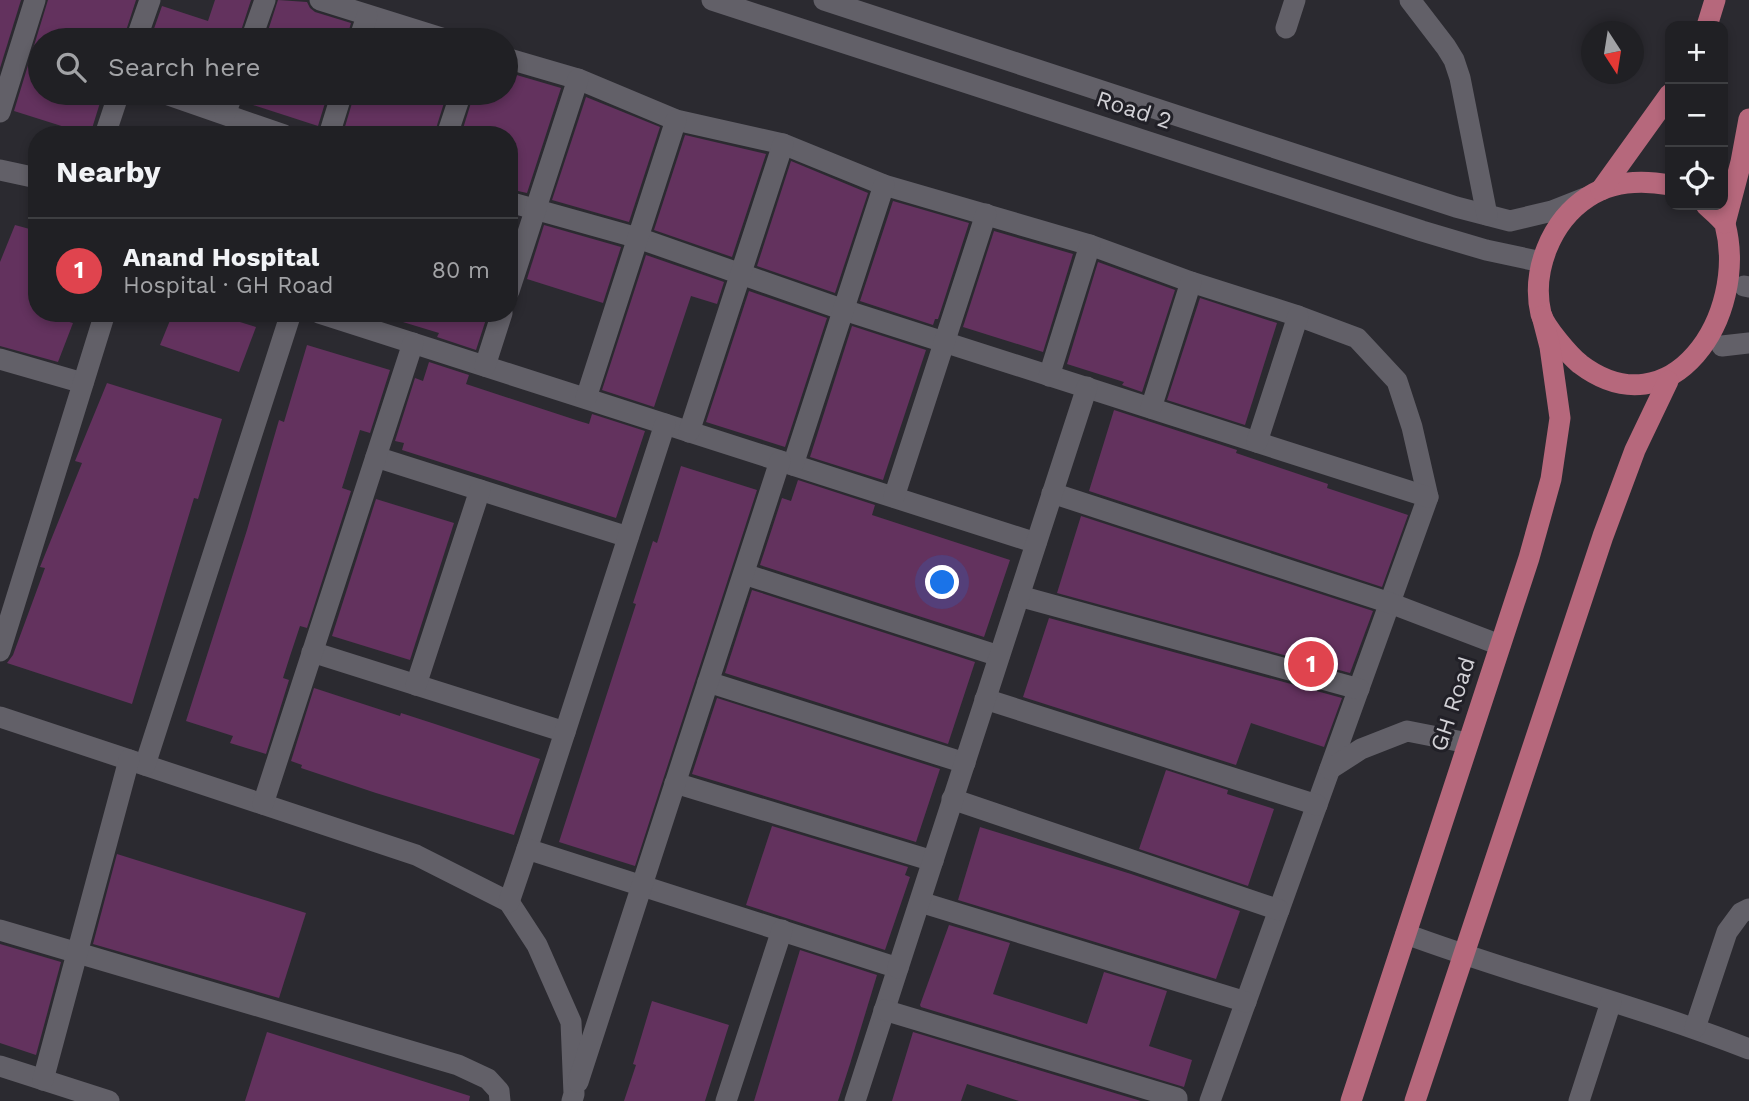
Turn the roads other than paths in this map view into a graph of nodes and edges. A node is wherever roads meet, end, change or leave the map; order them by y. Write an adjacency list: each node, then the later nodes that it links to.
1 (35, 0): 25 (street)
2 (150, 0): 12 (street)
3 (265, 0): 13 (street)
4 (320, 0): 10 (street)
5 (712, 0): 47 (street, Road 2)
6 (824, 0): 43 (street, Road 2)
7 (1295, 0): 16 (street)
8 (1410, 0): 43 (street)
9 (1715, 0): 11 (main road)
10 (367, 16): 14 (street); 15 (street)
11 (1709, 21)
12 (140, 28)
13 (255, 28)
14 (363, 28)
15 (408, 28)
16 (1286, 28)
17 (518, 62): 18 (street)
18 (578, 79): 28 (street); 40 (street)
19 (1665, 101): 38 (main road)
20 (115, 105): 29 (street)
21 (198, 105): 26 (street)
22 (228, 105): 26 (street)
23 (338, 105): 31 (street)
24 (457, 105): 32 (street)
25 (0, 111)
26 (225, 114): 30 (street)
27 (1749, 119): 44 (main road)
28 (676, 120): 33 (street); 45 (street)
29 (109, 126)
30 (259, 126)
31 (332, 126)
32 (450, 126)
33 (783, 144): 36 (street); 71 (street)
34 (0, 170): 35 (street)
35 (28, 176)
36 (884, 185): 42 (street); 51 (street)
37 (1665, 185): 38 (main road)
38 (1595, 194): 43 (street, Road 2); 47 (main road)
39 (518, 205): 40 (street)
40 (536, 210): 45 (street); 48 (street)
41 (1711, 210): 44 (main road)
42 (986, 214): 46 (street); 58 (street)
43 (1487, 215)
44 (1725, 223): 50 (main road)
45 (638, 238): 51 (street); 68 (street)
46 (1090, 245): 49 (street); 64 (street)
47 (1542, 262): 53 (main road, GH Road)
48 (518, 264)
49 (1191, 282): 52 (street); 69 (street)
50 (1746, 287): 61 (main road)
51 (844, 310): 58 (street); 74 (street)
52 (1298, 316): 72 (street); 78 (street)
53 (1542, 316): 65 (main road); 84 (main road, GH Road)
54 (102, 322): 66 (street)
55 (288, 322): 95 (street)
56 (499, 322): 63 (street)
57 (386, 323): 59 (street)
58 (944, 342): 64 (street); 77 (street)
59 (412, 343): 63 (street); 73 (street)
60 (1749, 343): 61 (street)
61 (1721, 346): 65 (main road)
62 (0, 359): 66 (street)
63 (485, 366): 68 (street)
64 (1049, 376): 67 (street)
65 (1668, 381): 113 (main road)
66 (83, 383): 85 (street)
67 (1087, 387): 69 (street); 76 (street)
68 (586, 398): 70 (street)
69 (1151, 408): 72 (street)
70 (665, 424): 71 (street); 79 (street)
71 (690, 432): 74 (street)
72 (1257, 442): 78 (street)
73 (376, 457): 75 (street); 86 (street)
74 (787, 463): 77 (street); 81 (street)
75 (480, 490): 79 (street); 89 (street)
76 (1052, 493): 80 (street); 83 (street)
77 (894, 497): 80 (street)
78 (1428, 497): 83 (street)
79 (628, 537): 93 (street)
80 (1037, 542): 82 (street)
81 (744, 574): 87 (street); 88 (street)
82 (1019, 596): 87 (street); 90 (street)
83 (1390, 603): 84 (street); 90 (street)
84 (1500, 645): 94 (main road, GH Road)
85 (0, 651)
86 (312, 652): 89 (street); 100 (street)
87 (999, 656): 91 (street)
88 (708, 682): 96 (street); 98 (street)
89 (416, 685): 93 (street)
90 (1359, 689): 97 (street)
91 (985, 699): 96 (street); 101 (street)
92 (0, 717): 95 (street)
93 (565, 732): 102 (street)
94 (1468, 743): 97 (street); 111 (main road, GH Road)
95 (137, 763): 100 (street); 112 (street)
96 (965, 763): 99 (street)
97 (1330, 769): 101 (street)
98 (675, 783): 103 (street); 104 (street)
99 (952, 799): 103 (street); 108 (street)
100 (263, 804): 105 (street)
101 (1317, 806): 108 (street)
102 (527, 849): 104 (street); 105 (street)
103 (933, 861): 106 (street)
104 (642, 886): 110 (street); 122 (street)
105 (509, 902): 122 (street)
106 (920, 902): 114 (street); 115 (street)
107 (1749, 909): 118 (street)
108 (1279, 910): 115 (street)
109 (0, 930): 112 (street)
110 (782, 930): 114 (street); 125 (street)
111 (1406, 934): 113 (street); 129 (main road, GH Road)
112 (78, 952): 121 (street); 124 (street)
113 (1464, 956): 116 (street); 130 (main road)
114 (898, 968): 117 (street)
115 (1246, 1002): 128 (street)
116 (1611, 1002): 118 (street); 131 (street)
117 (884, 1010): 126 (street); 127 (street)
118 (1695, 1028): 119 (street)
119 (1749, 1049)
120 (0, 1066): 121 (street)
121 (43, 1080): 123 (street)
122 (573, 1097)
123 (109, 1101)
124 (500, 1101)
125 (726, 1101)
126 (855, 1101)
127 (1177, 1101)
128 (1210, 1101)
129 (1351, 1101)
130 (1415, 1101)
131 (1579, 1101)

